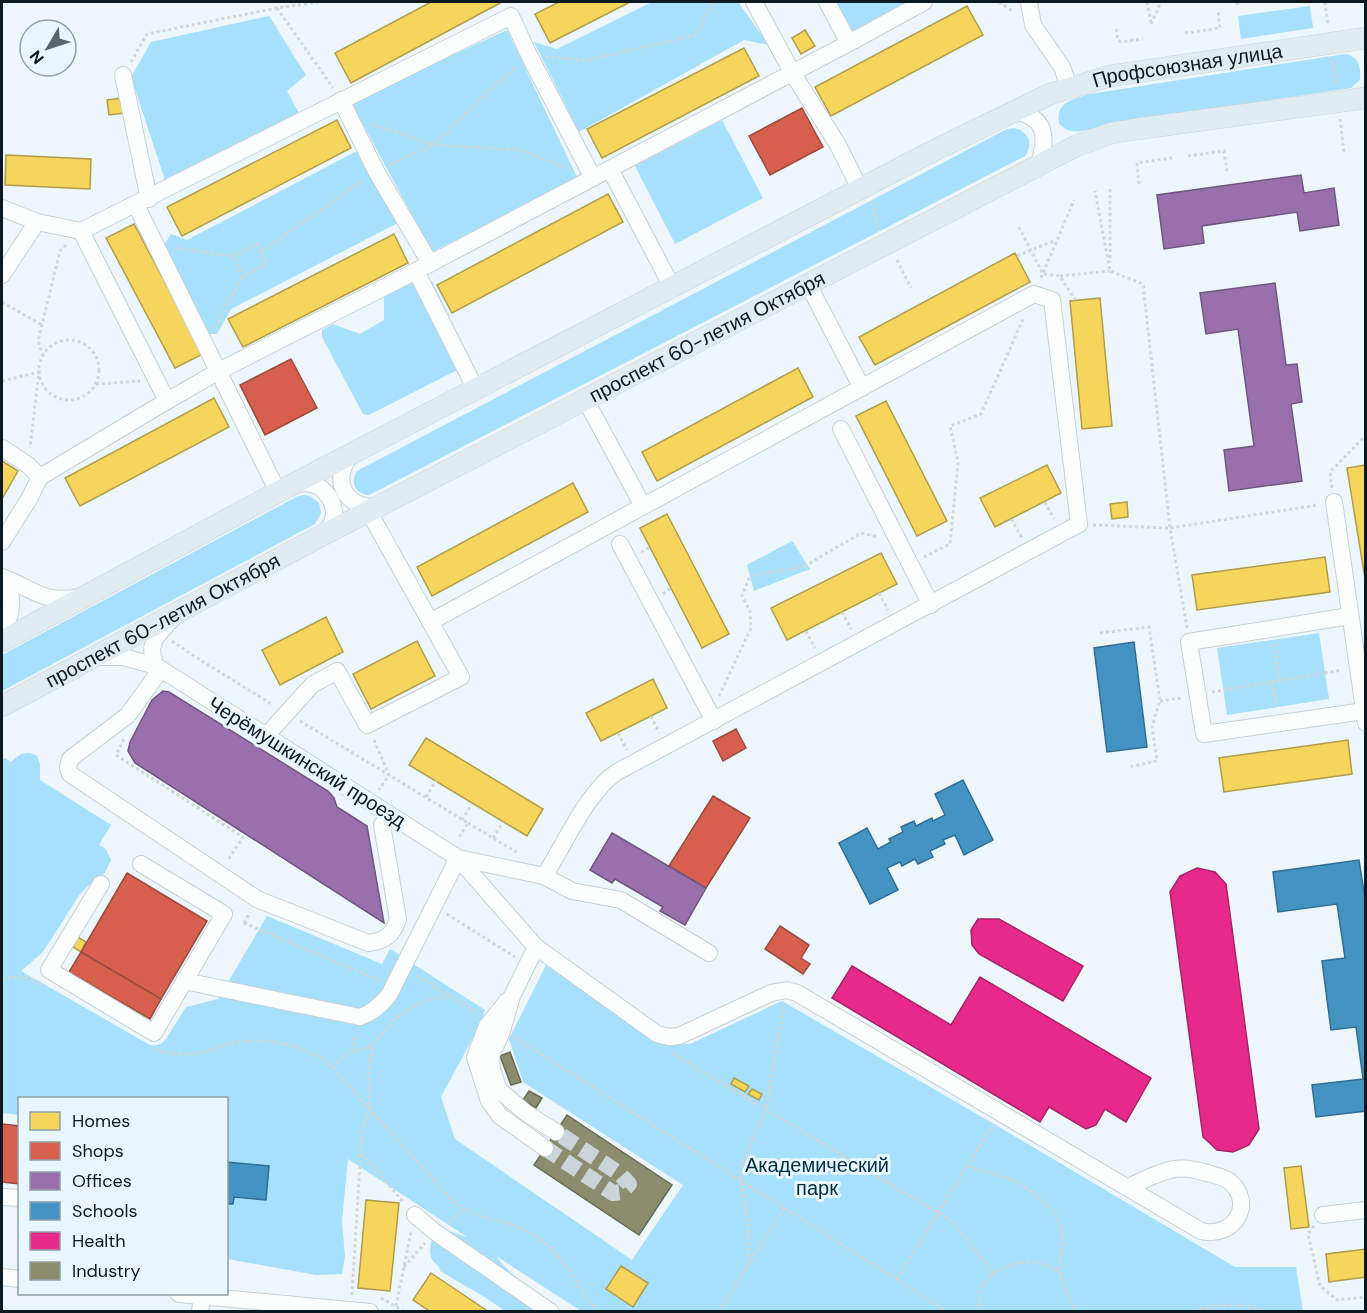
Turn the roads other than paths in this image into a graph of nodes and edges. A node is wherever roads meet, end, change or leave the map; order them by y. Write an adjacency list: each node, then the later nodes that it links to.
1 (754, 2): 8 (street)
2 (826, 2): 7 (street)
3 (924, 2): 7 (street)
4 (1029, 2): 10 (street)
5 (511, 9): 12 (street); 16 (street)
6 (1365, 38): 10 (main road, Профсоюзная улица)
7 (849, 42): 8 (street)
8 (793, 74): 15 (street); 17 (street)
9 (123, 75): 18 (street)
10 (1069, 87): 13 (main road, Профсоюзная улица)
11 (1365, 98): 14 (main road)
12 (341, 100): 18 (street); 22 (street)
13 (1013, 111): 14 (street); 17 (main road)
14 (1039, 164): 24 (main road, проспект 60-летия Октября)
15 (610, 169): 16 (street); 25 (street)
16 (593, 178): 22 (street)
17 (867, 194): 25 (main road)
18 (143, 202): 21 (street); 26 (street)
19 (2, 208): 20 (street)
20 (37, 222): 21 (street); 23 (street)
21 (81, 231): 30 (street)
22 (423, 267): 26 (street); 28 (street)
23 (2, 275)
24 (808, 284): 27 (street); 29 (main road, проспект 60-летия Октября)
25 (672, 287): 28 (main road)
26 (219, 371): 30 (street); 35 (street)
27 (862, 388): 37 (street); 44 (street)
28 (476, 390): 33 (main road)
29 (585, 399): 37 (street); 38 (main road, проспект 60-летия Октября)
30 (167, 401): 34 (street)
31 (842, 429): 44 (street)
32 (2, 448): 34 (street)
33 (351, 455): 35 (main road); 38 (street)
34 (34, 471): 40 (street)
35 (285, 489): 39 (street); 43 (main road)
36 (1334, 502): 46 (street)
37 (643, 506): 47 (street)
38 (373, 509): 39 (main road, проспект 60-летия Октября); 47 (street)
39 (321, 536): 45 (main road, проспект 60-летия Октября)
40 (2, 542)
41 (620, 544): 55 (street)
42 (2, 578): 43 (street); 48 (street)
43 (86, 596): 49 (main road)
44 (931, 605): 55 (street)
45 (181, 610): 50 (main road, проспект 60-летия Октября); 51 (street)
46 (1350, 616): 52 (street); 54 (street)
47 (430, 622): 56 (street)
48 (2, 633)
49 (2, 641)
50 (87, 659): 51 (street, Черёмушкинский проезд); 53 (main road, проспект 60-летия Октября)
51 (158, 667): 56 (street, Черёмушкинский проезд); 57 (street)
52 (1361, 667): 54 (street)
53 (2, 706)
54 (1365, 717)
55 (714, 721): 60 (street)
56 (266, 736): 57 (street, Черёмушкинский проезд)
57 (385, 820): 58 (street, Черёмушкинский проезд)
58 (454, 855): 60 (street); 62 (street); 64 (street)
59 (141, 864): 64 (street)
60 (544, 876): 63 (street)
61 (101, 884): 64 (street)
62 (536, 947): 65 (street); 68 (street)
63 (709, 953)
64 (184, 981)
65 (512, 996): 66 (street); 67 (street)
66 (556, 1132)
67 (545, 1148)
68 (1128, 1187): 68 (street)
69 (2, 1197): 70 (street)
70 (18, 1198)
71 (1365, 1210): 73 (street)
72 (415, 1215): 79 (street)
73 (1323, 1215)
74 (2, 1277): 75 (street)
75 (18, 1279)
76 (183, 1295): 77 (street)
77 (201, 1304): 78 (street)
78 (370, 1311)
79 (551, 1311)

